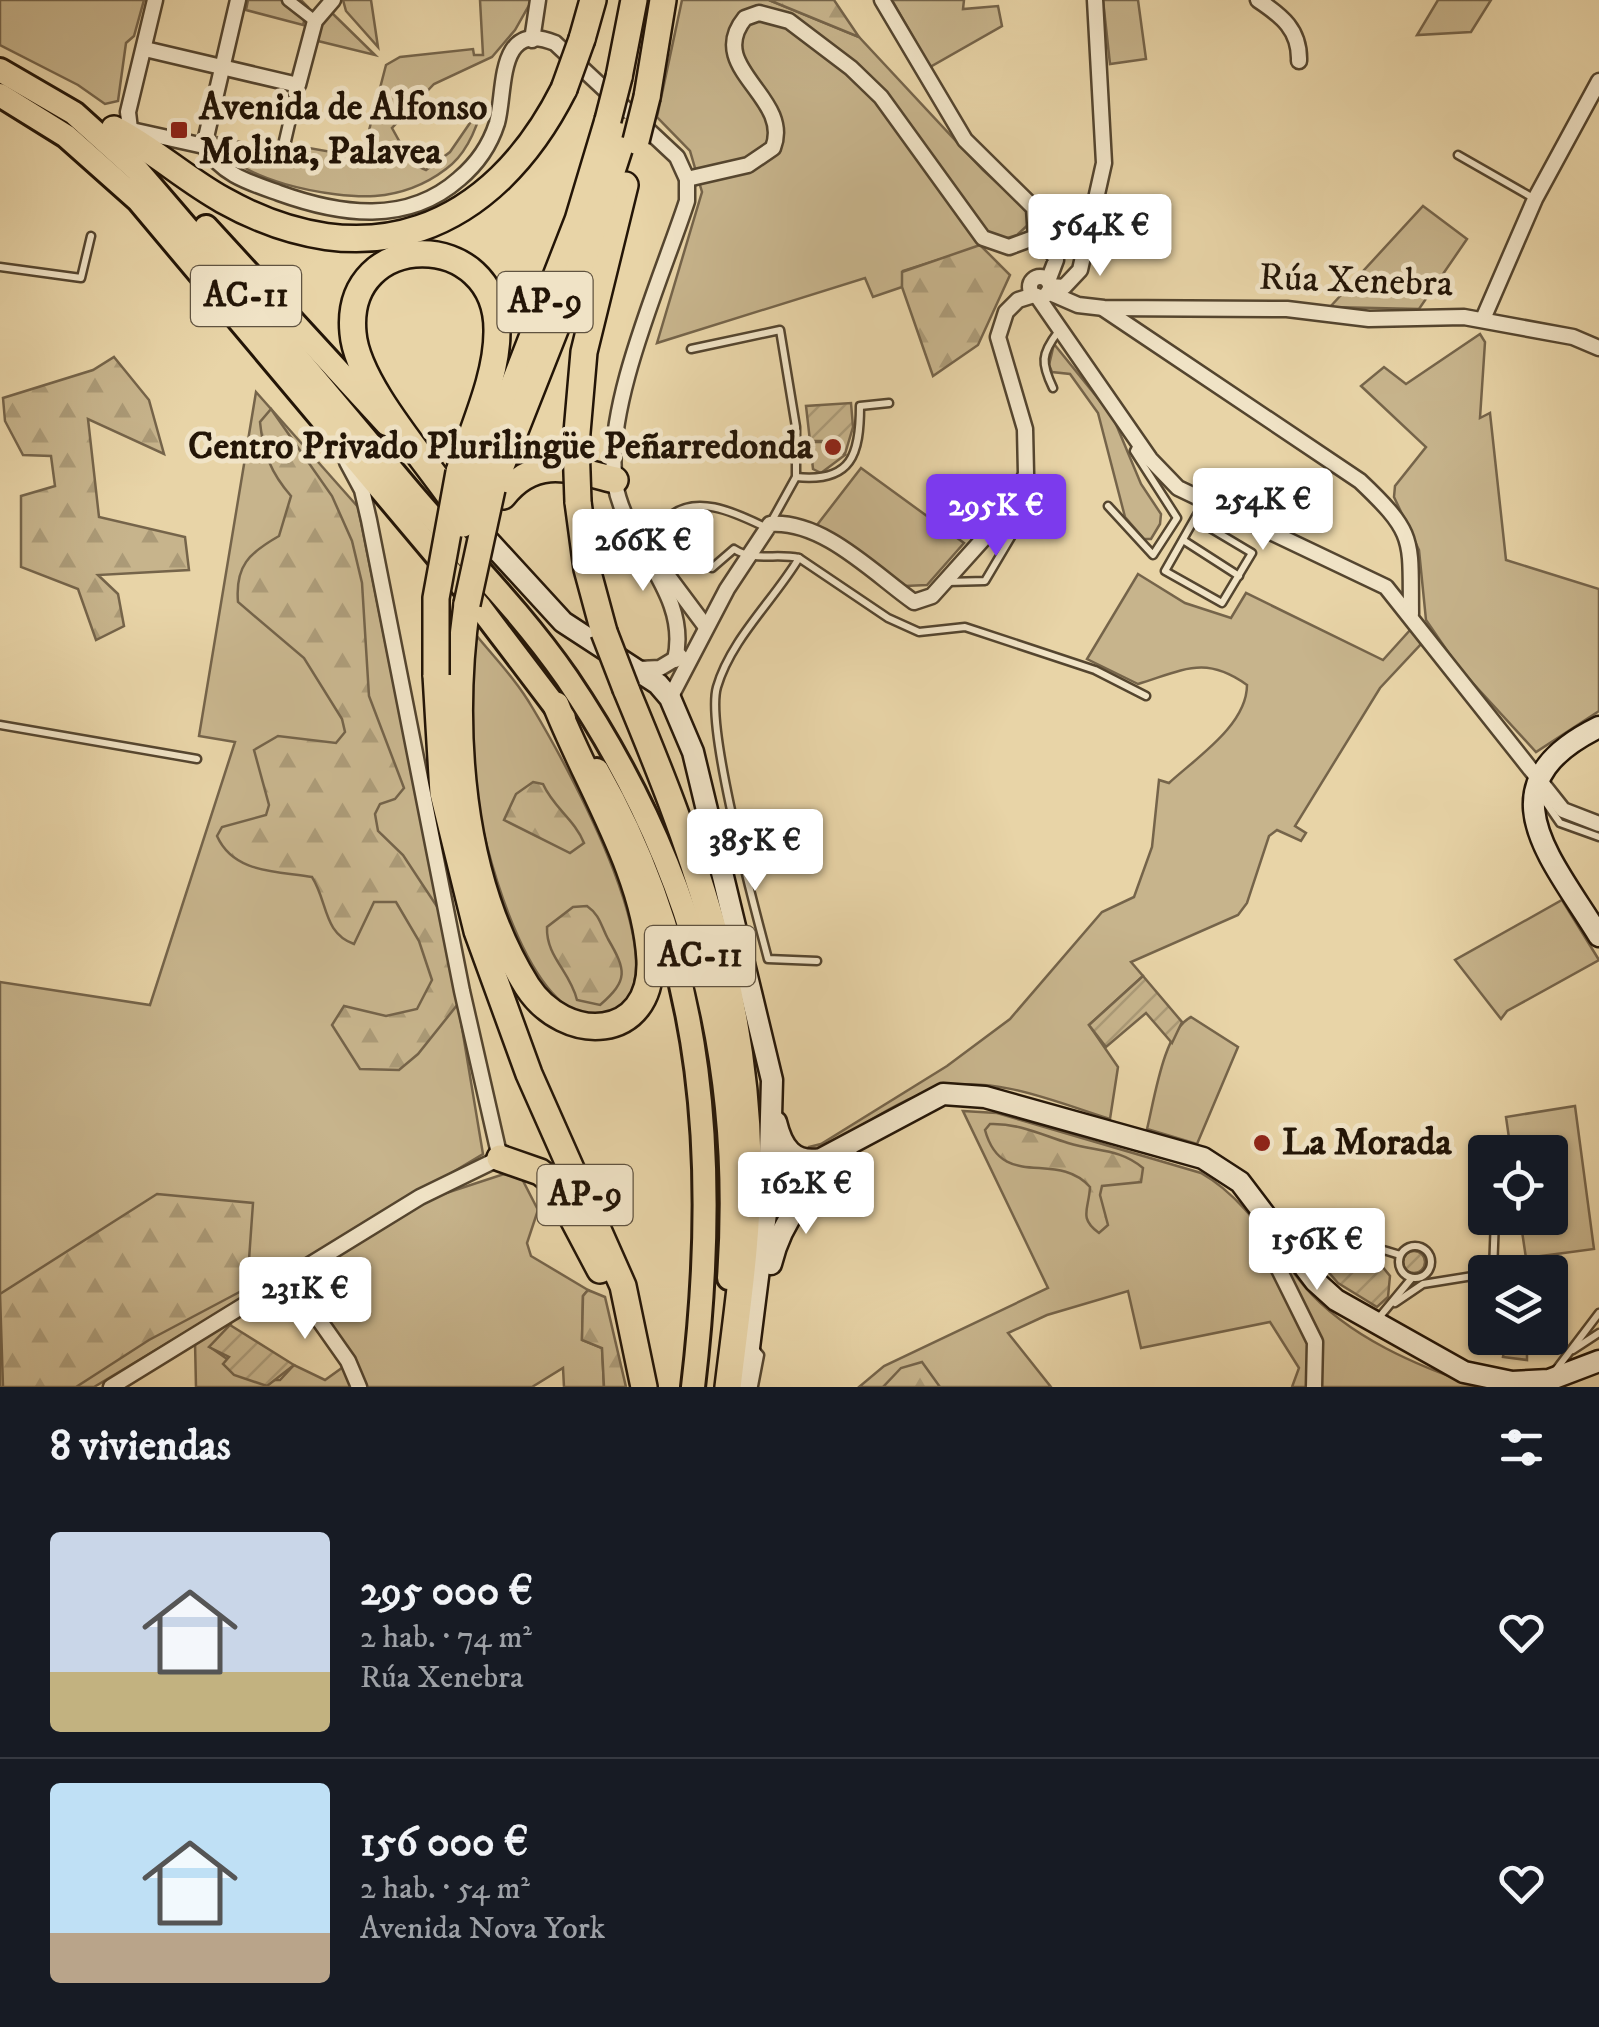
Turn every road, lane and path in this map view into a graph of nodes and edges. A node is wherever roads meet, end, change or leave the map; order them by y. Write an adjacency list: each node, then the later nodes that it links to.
1 (155, 0): 15 (street)
2 (288, 0): 13 (street)
3 (334, 0): 13 (street)
4 (538, 0): 14 (street)
5 (593, 0): 25 (highway, bridge)
6 (634, 0): 22 (highway, AP-9)
7 (652, 0): 22 (highway)
8 (663, 0): 22 (highway, AP-9)
9 (882, 0): 32 (street)
10 (1095, 0): 34 (street)
11 (1258, 0): 16 (street)
12 (234, 1): 18 (street)
13 (315, 20): 21 (street)
14 (532, 40): 27 (street); 29 (street)
15 (144, 50): 18 (street); 25 (street)
16 (1299, 60)
17 (0, 65): 20 (highway)
18 (221, 67): 21 (street); 27 (street)
19 (1599, 80): 30 (street)
20 (41, 85): 25 (highway); 98 (highway, AC-11)
21 (298, 85): 26 (street)
22 (634, 87): 24 (highway, AP-9, bridge); 24 (highway, AP-9, bridge)
23 (0, 95): 42 (highway, AC-11)
24 (623, 131): 46 (highway, AP-9); 64 (highway, AP-9, bridge)
25 (131, 135): 27 (street); 47 (highway)
26 (285, 141)
27 (204, 146)
28 (1458, 155): 30 (lane)
29 (687, 180): 32 (street); 45 (street)
30 (1535, 199): 36 (street)
31 (91, 236): 33 (lane)
32 (1036, 238): 34 (street)
33 (0, 267)
34 (1044, 290): 35 (street, Rúa Xenebra); 37 (street); 50 (street)
35 (1104, 308): 36 (street, Rúa Xenebra); 60 (street)
36 (1483, 319): 38 (street, Rúa Xenebra)
37 (1059, 331): 40 (lane); 43 (street)
38 (1599, 348)
39 (690, 350): 44 (lane)
40 (1053, 388)
41 (889, 402): 44 (lane)
42 (333, 434): 67 (highway, AC-11); 78 (street)
43 (1138, 443): 48 (street); 49 (lane)
44 (796, 477): 52 (lane)
45 (615, 480): 46 (highway); 59 (street)
46 (482, 485): 47 (highway); 63 (highway, bridge); 63 (highway, AP-9, bridge)
47 (454, 502): 64 (main road)
48 (1203, 504): 51 (lane); 60 (street)
49 (1108, 506)
50 (1002, 518): 57 (street); 57 (lane)
51 (1195, 519): 53 (lane); 56 (lane)
52 (768, 526): 54 (street); 54 (lane); 57 (street)
53 (1182, 540): 56 (lane); 56 (lane)
54 (748, 558): 55 (lane); 58 (street)
55 (799, 558): 65 (lane); 75 (lane)
56 (1239, 576)
57 (945, 582)
58 (726, 590): 59 (street); 61 (street)
59 (678, 596): 61 (street); 62 (street)
60 (1411, 614): 71 (street)
61 (706, 628): 62 (street); 66 (street)
62 (675, 660): 64 (street)
63 (446, 676): 67 (highway); 96 (highway, AP-9)
64 (633, 679): 66 (main road); 99 (highway, AP-9)
65 (1146, 696)
66 (670, 698): 76 (main road)
67 (556, 705): 97 (highway, AC-11)
68 (0, 724): 70 (lane)
69 (1599, 728): 71 (main road)
70 (197, 759)
71 (1536, 786): 72 (street); 73 (lane); 74 (main road)
72 (1599, 824)
73 (1599, 837)
74 (1599, 936)
75 (817, 961)
76 (772, 1105): 77 (main road); 89 (main road)
77 (874, 1132): 79 (main road); 89 (main road)
78 (500, 1158): 84 (street); 96 (highway)
79 (1258, 1203): 81 (main road); 102 (street)
80 (1400, 1255): 81 (lane); 83 (lane); 83 (lane)
81 (1307, 1270): 87 (main road)
82 (1468, 1277): 85 (lane)
83 (1410, 1278): 85 (lane)
84 (291, 1280): 94 (street); 95 (street)
85 (1394, 1303): 87 (lane)
86 (1599, 1313): 90 (lane)
87 (1373, 1324): 93 (main road)
88 (1599, 1333): 90 (lane)
89 (751, 1343): 100 (main road); 101 (lane)
90 (1568, 1353)
91 (1567, 1355): 93 (lane)
92 (1599, 1362): 93 (main road)
93 (1549, 1380)
94 (112, 1387)
95 (358, 1387)
96 (642, 1387)
97 (693, 1387)
98 (720, 1387)
99 (728, 1387)
100 (744, 1387)
101 (753, 1387)
102 (1314, 1387)

